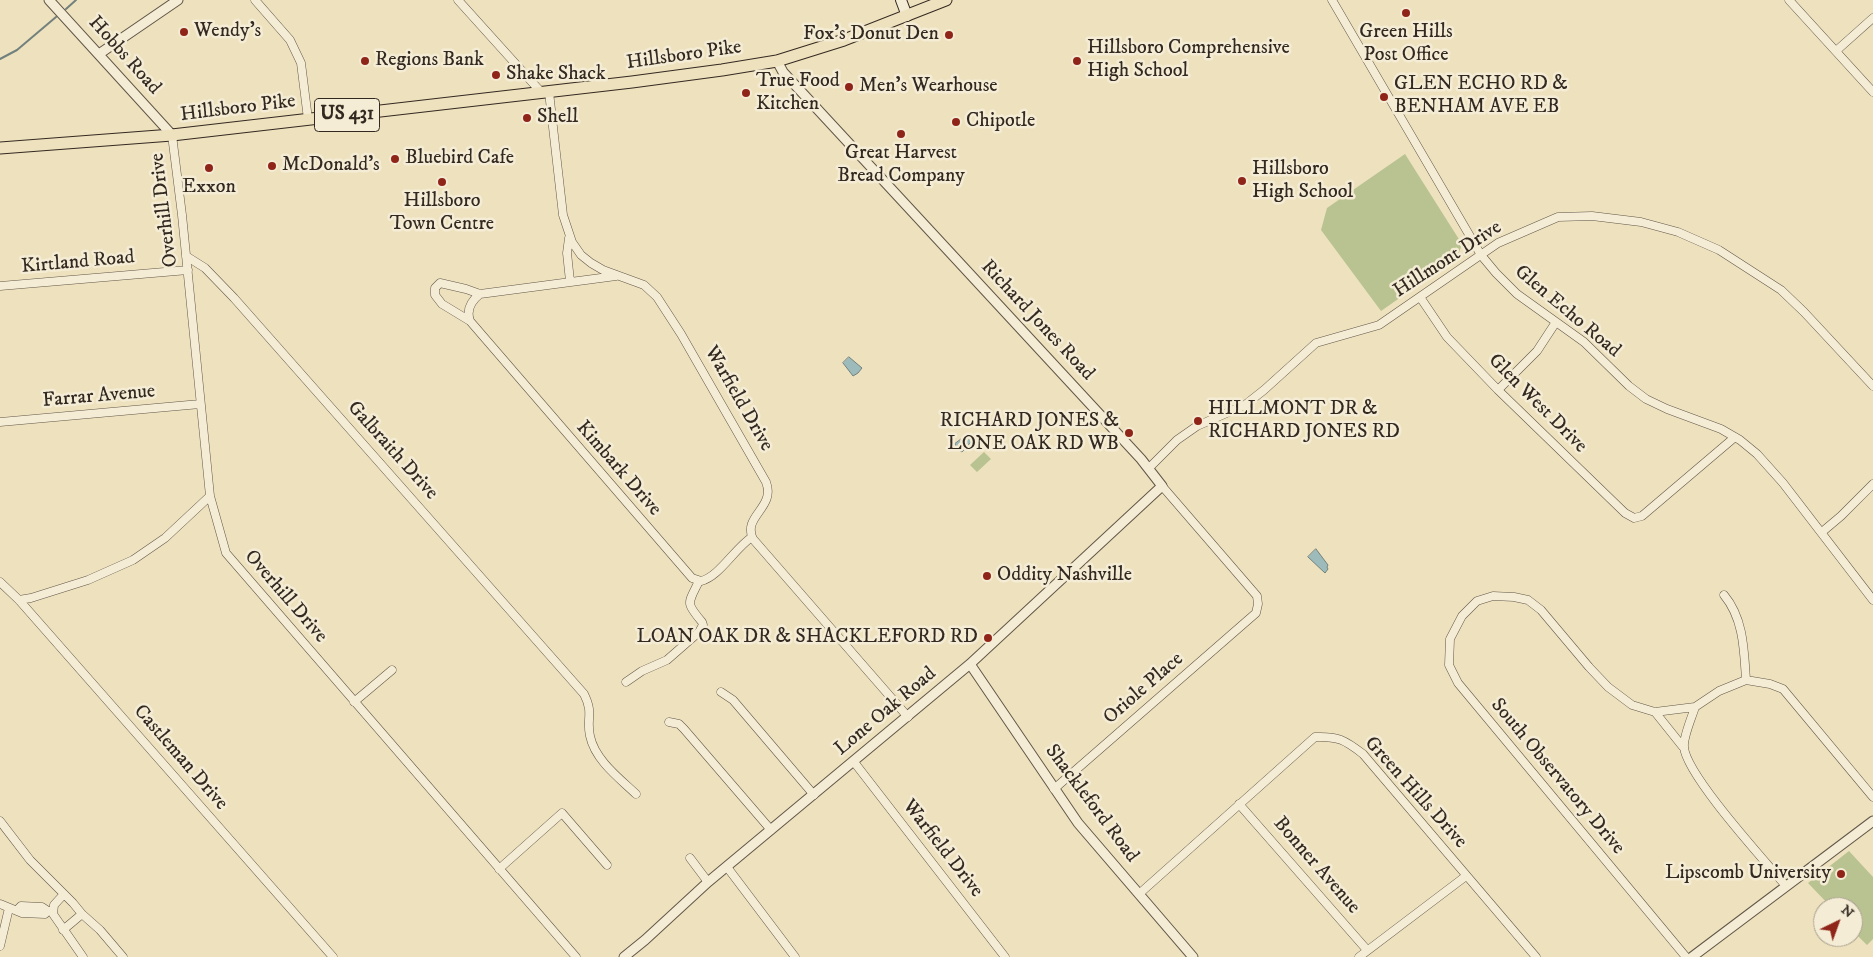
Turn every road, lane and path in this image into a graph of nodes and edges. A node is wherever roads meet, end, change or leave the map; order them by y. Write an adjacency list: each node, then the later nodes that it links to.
1 (49, 0): 12 (street, Hobbs Road)
2 (178, 0): 12 (street)
3 (255, 0): 16 (street)
4 (458, 0): 14 (street)
5 (901, 0): 9 (main road)
6 (946, 0): 9 (main road, Hillsboro Pike / US 431)
7 (1332, 0): 20 (street, Glen Echo Road)
8 (1789, 0): 11 (street)
9 (907, 16): 13 (main road, Hillsboro Pike / US 431)
10 (1873, 18): 11 (street)
11 (1836, 51): 15 (street)
12 (99, 54): 17 (street, Hobbs Road)
13 (777, 61): 14 (main road, Hillsboro Pike / US 431); 35 (street, Richard Jones Road)
14 (545, 92): 16 (main road, Hillsboro Pike / US 431); 19 (street, Warfield Drive)
15 (1873, 92)
16 (308, 119): 17 (main road, Hillsboro Pike / US 431)
17 (172, 135): 18 (main road, Hillsboro Pike / US 431); 21 (street, Overhill Drive)
18 (0, 148)
19 (569, 238): 23 (street, Warfield Drive); 24 (street)
20 (1481, 254): 27 (street, Hillmont Drive); 29 (street, Glen Echo Road); 30 (street, Hillmont Drive)
21 (186, 256): 22 (street, Overhill Drive); 60 (street, Galbraith Drive)
22 (188, 270): 25 (street, Kirtland Road); 32 (street, Overhill Drive)
23 (618, 276): 24 (street, Kimbark Drive); 40 (street, Warfield Drive)
24 (570, 281): 26 (street, Kimbark Drive)
25 (0, 286)
26 (480, 294): 28 (street); 28 (street, Kimbark Drive)
27 (1420, 297): 31 (street, Glen West Drive); 35 (street, Hillmont Drive)
28 (470, 321): 41 (street, Kimbark Drive)
29 (1556, 322): 31 (street); 34 (street, Glen Echo Road)
30 (1873, 386)
31 (1498, 390): 34 (street, Glen West Drive)
32 (200, 404): 33 (street, Farrar Avenue); 38 (street, Overhill Drive)
33 (0, 422)
34 (1735, 437): 39 (street, Glen Echo Road)
35 (1149, 468): 37 (street, Richard Jones Road)
36 (1873, 484): 39 (street)
37 (1162, 486): 46 (street, Richard Jones Road); 47 (street, Lone Oak Road)
38 (210, 496): 44 (street); 52 (street, Overhill Drive)
39 (1822, 532): 45 (street, Glen Echo Road)
40 (752, 537): 41 (street); 55 (street)
41 (698, 581): 50 (street)
42 (0, 582): 44 (street, Castleman Drive)
43 (1724, 595): 49 (street)
44 (19, 600): 85 (street, Castleman Drive)
45 (1873, 600)
46 (1256, 613): 59 (street, Oriole Place)
47 (970, 664): 55 (street, Lone Oak Road); 59 (street, Shackleford Road)
48 (392, 670): 52 (street)
49 (1746, 680): 53 (street); 62 (street)
50 (626, 682)
51 (721, 692): 61 (street)
52 (354, 702): 70 (street, Overhill Drive)
53 (1695, 706): 54 (street); 57 (street)
54 (1655, 712): 57 (street); 93 (street, South Observatory Drive)
55 (908, 717): 58 (street, Lone Oak Road)
56 (670, 722): 66 (street)
57 (1683, 747): 73 (street)
58 (854, 762): 61 (street, Lone Oak Road); 89 (street, Warfield Drive)
59 (1054, 789): 75 (street, Shackleford Road)
60 (636, 794)
61 (814, 795): 66 (street, Lone Oak Road)
62 (1873, 797)
63 (1240, 804): 71 (street, Green Hills Drive); 75 (street, Green Hills Drive); 82 (street, Bonner Avenue)
64 (0, 821): 74 (street)
65 (1873, 821): 73 (street)
66 (771, 830): 69 (street, Lone Oak Road)
67 (690, 858): 72 (street)
68 (607, 865): 70 (street)
69 (727, 868): 72 (street, Lone Oak Road); 88 (street)
70 (498, 869): 86 (street, Overhill Drive)
71 (1466, 876): 82 (street); 92 (street, Green Hills Drive)
72 (708, 882): 87 (street, Lone Oak Road)
73 (1786, 886): 94 (street)
74 (64, 894): 78 (street); 79 (street)
75 (1139, 894): 90 (street, Shackleford Road)
76 (0, 904): 77 (street)
77 (13, 909): 78 (street); 81 (street)
78 (51, 911): 80 (street)
79 (82, 914): 80 (street); 84 (street)
80 (63, 930): 83 (street)
81 (0, 946)
82 (1368, 950): 91 (street)
83 (83, 957)
84 (123, 957)
85 (333, 957)
86 (576, 957)
87 (624, 957)
88 (795, 957)
89 (1005, 957)
90 (1194, 957)
91 (1359, 957)
92 (1536, 957)
93 (1686, 957)
94 (1692, 957)

